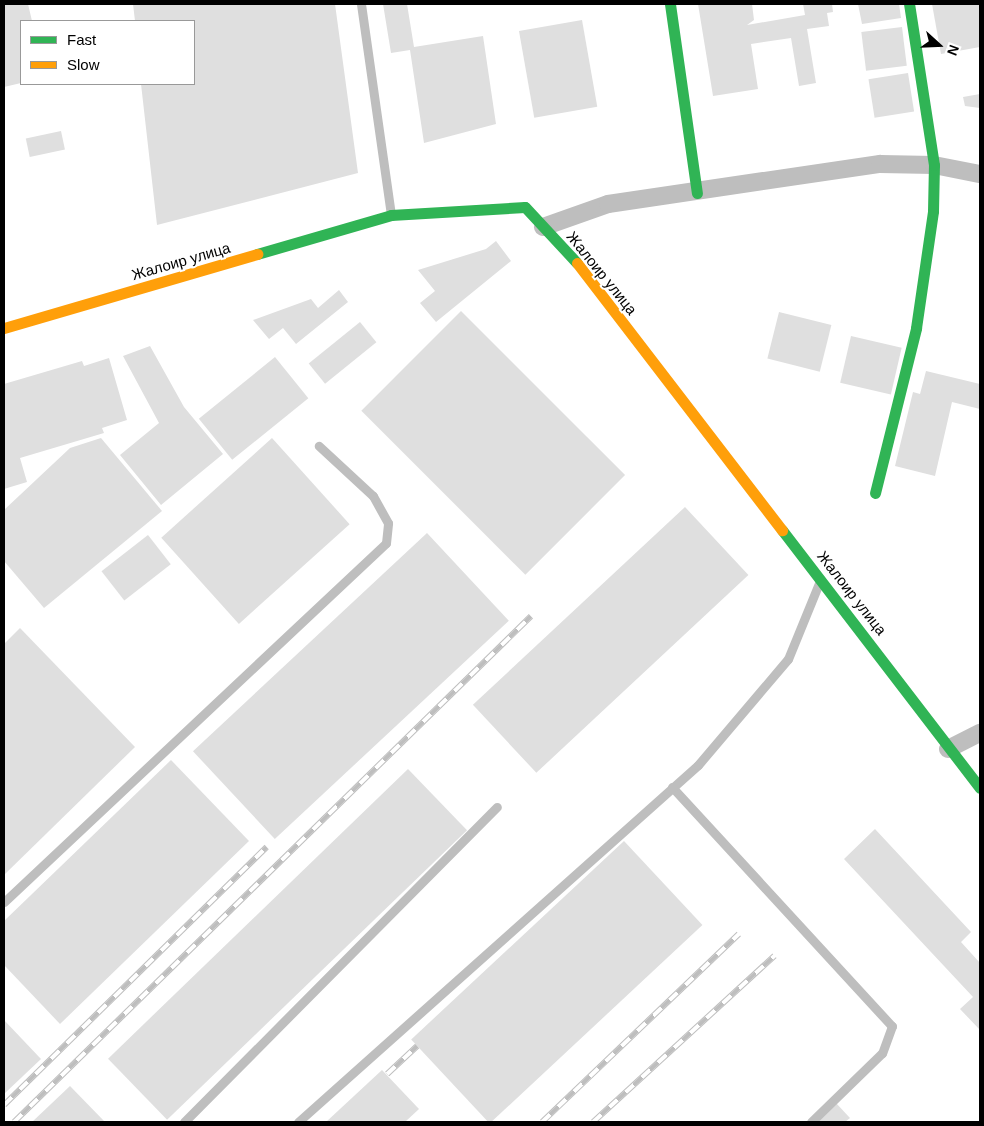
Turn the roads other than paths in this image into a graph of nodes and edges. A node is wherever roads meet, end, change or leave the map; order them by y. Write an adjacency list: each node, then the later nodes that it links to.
1 (361, 4): 7 (lane)
2 (670, 4): 6 (street)
3 (909, 4): 4 (street)
4 (934, 165): 5 (street); 6 (street); 11 (street)
5 (980, 174)
6 (697, 193): 8 (street)
7 (392, 215): 8 (street, Жалоир улица); 9 (street, Жалоир улица)
8 (543, 227): 12 (street, Жалоир улица)
9 (4, 328)
10 (319, 446): 18 (lane)
11 (875, 493)
12 (821, 578): 14 (street, Жалоир улица); 15 (lane)
13 (980, 733): 14 (street)
14 (948, 749): 16 (street, Жалоир улица)
15 (672, 787): 20 (lane); 21 (lane)
16 (980, 788)
17 (497, 807): 19 (lane)
18 (4, 902)
19 (184, 1122)
20 (298, 1122)
21 (811, 1122)

